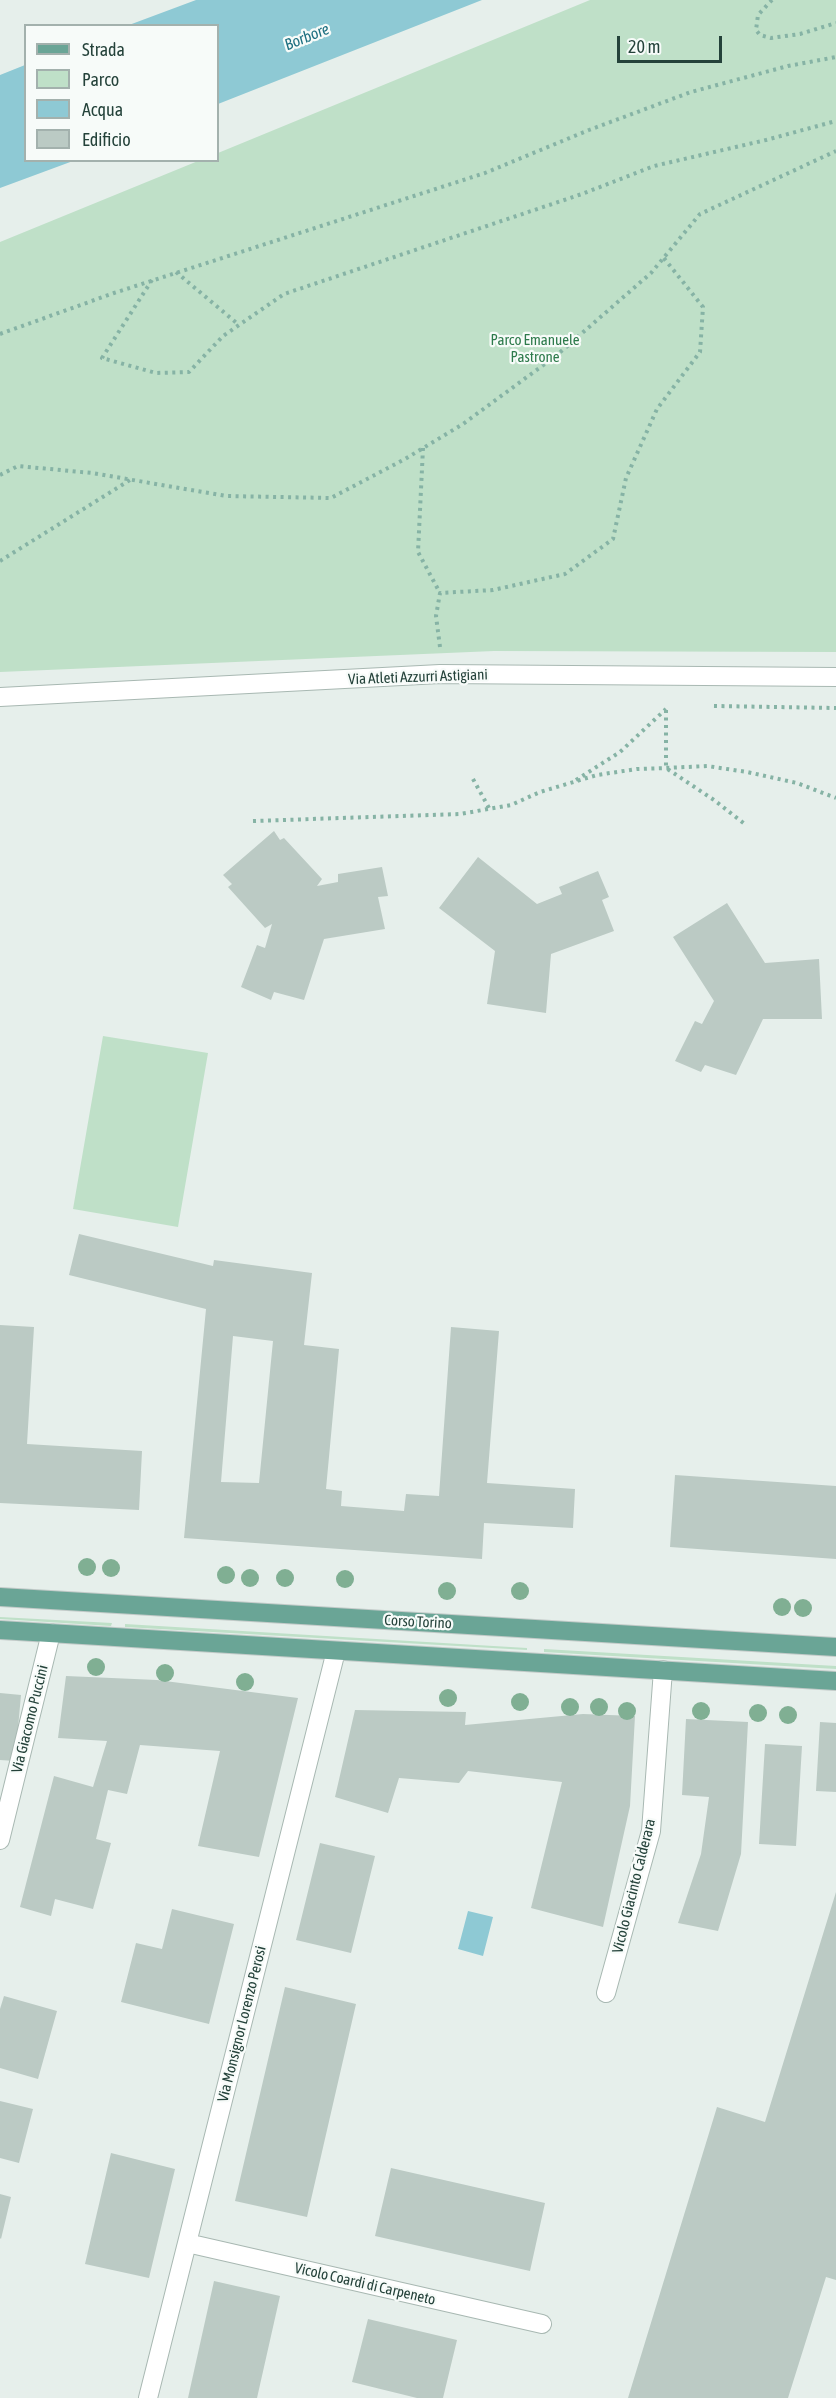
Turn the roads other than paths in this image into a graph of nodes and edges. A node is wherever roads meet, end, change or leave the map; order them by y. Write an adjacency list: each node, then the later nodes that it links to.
1 (836, 677): 2 (street, Via Atleti Azzurri Astigiani)
2 (0, 697)
3 (0, 1597): 6 (main road, Corso Torino)
4 (0, 1630): 5 (main road)
5 (51, 1633): 7 (main road); 10 (street, Via Giacomo Puccini)
6 (836, 1647)
7 (336, 1651): 8 (main road); 12 (street, Via Monsignor Lorenzo Perosi)
8 (663, 1670): 9 (main road); 11 (street, Vicolo Giacinto Calderara)
9 (836, 1681)
10 (0, 1840)
11 (606, 1993)
12 (187, 2243): 13 (street, Vicolo Coardi di Carpeneto); 14 (street, Via Monsignor Lorenzo Perosi)
13 (542, 2324)
14 (148, 2398)

